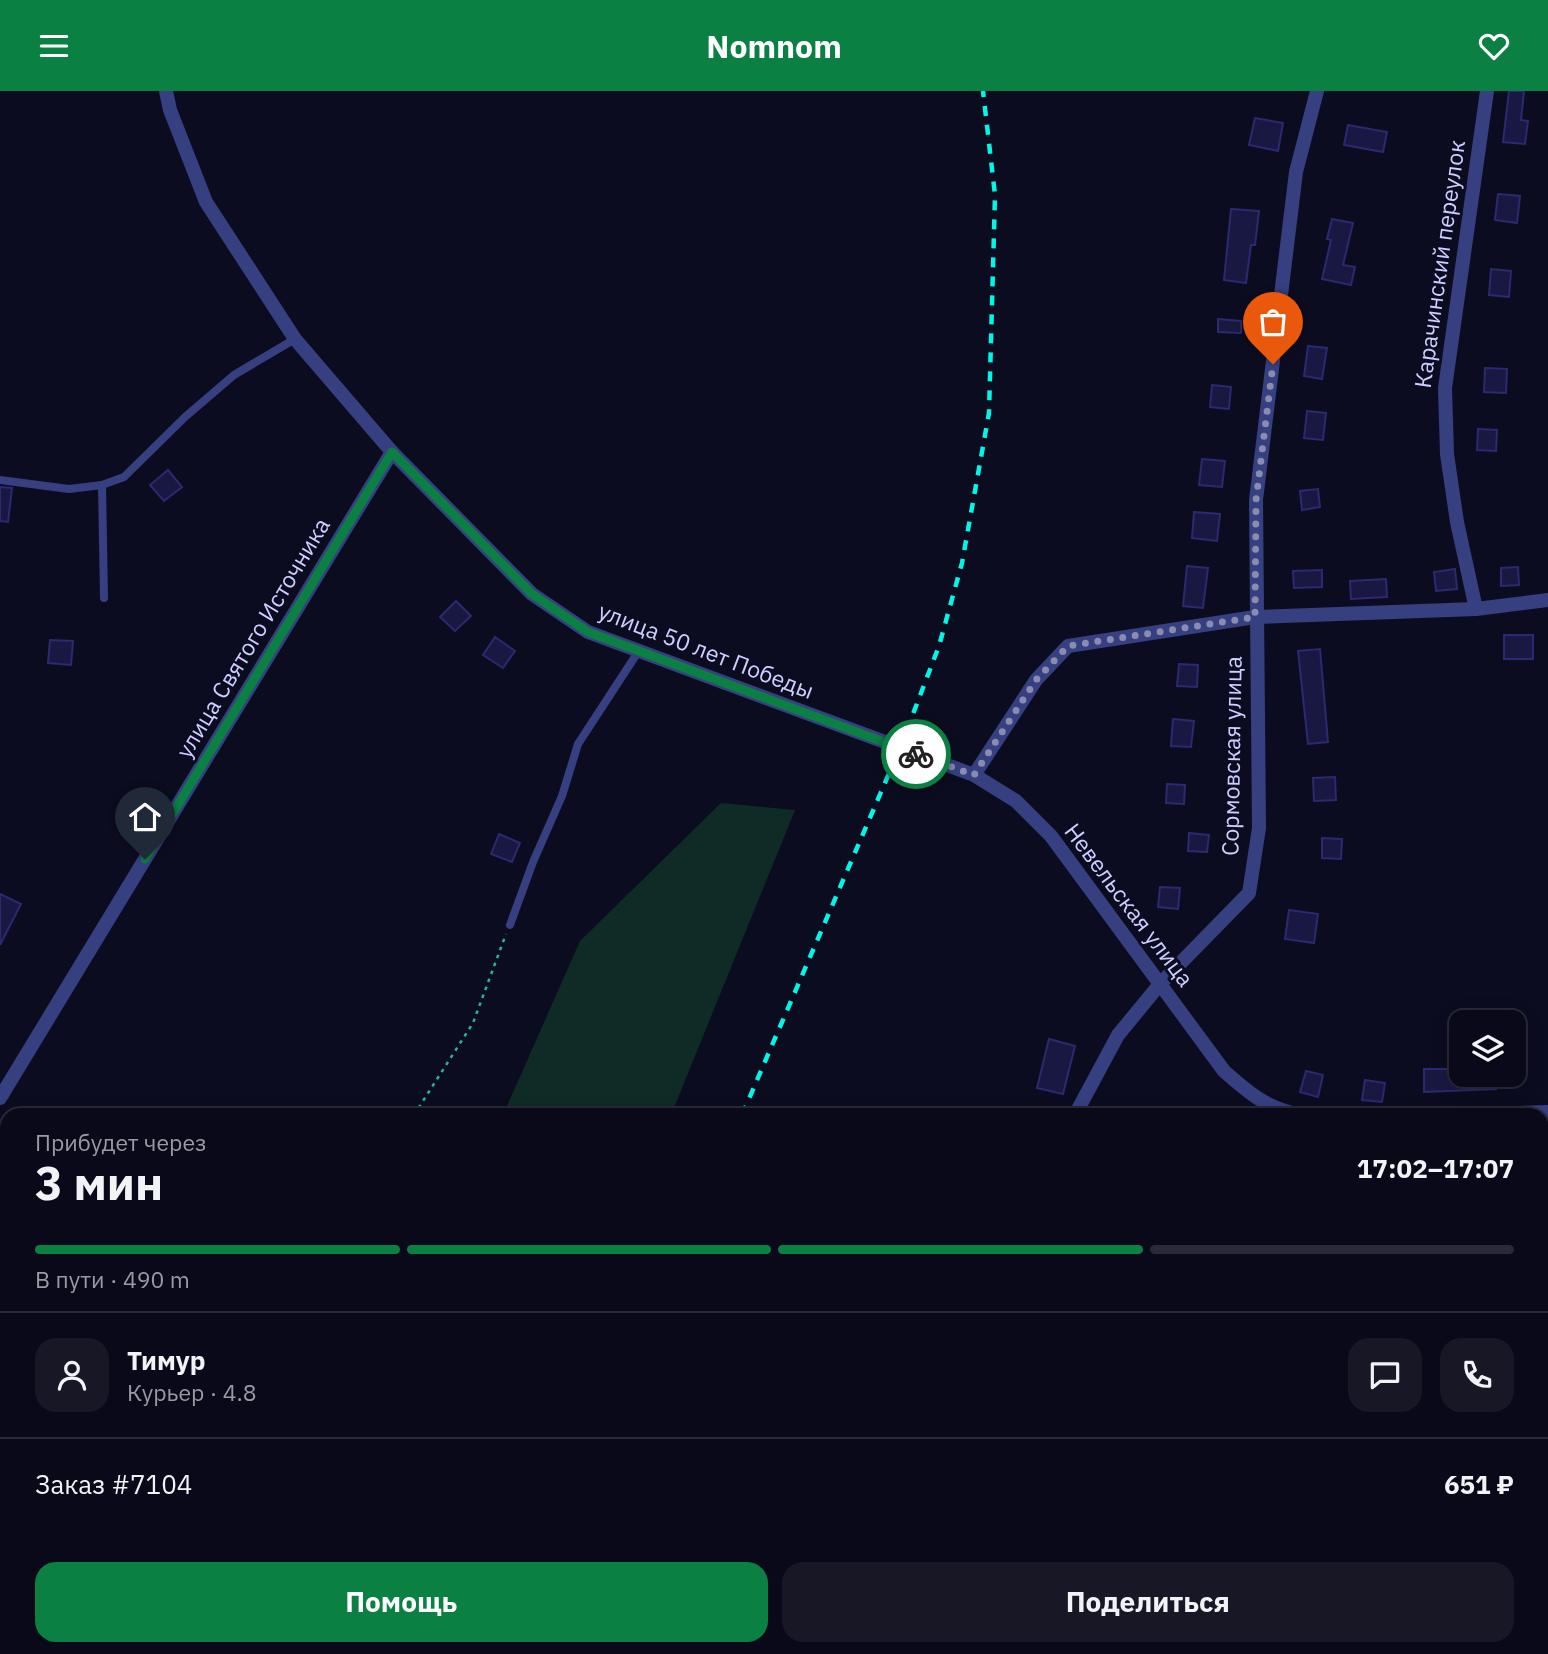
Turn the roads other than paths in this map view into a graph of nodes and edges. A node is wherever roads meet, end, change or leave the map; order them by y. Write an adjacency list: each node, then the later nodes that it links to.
1 (166, 91): 4 (street, улица 50 лет Победы)
2 (1317, 91): 11 (street, Сормовская улица)
3 (1487, 91): 10 (street, Карачинский переулок)
4 (295, 339): 5 (street, улица 50 лет Победы); 7 (lane)
5 (392, 452): 12 (street, улица 50 лет Победы); 17 (street, улица Святого Источника)
6 (0, 480): 7 (lane)
7 (102, 485): 8 (lane)
8 (104, 599)
9 (1548, 600): 10 (street)
10 (1476, 609): 11 (street)
11 (1255, 617): 14 (street, Сормовская улица); 16 (street, Сормовская улица)
12 (638, 652): 13 (street, улица 50 лет Победы); 15 (lane)
13 (900, 748): 14 (street, Невельская улица)
14 (974, 775): 16 (street, Невельская улица)
15 (510, 925)
16 (1160, 984): 18 (street, Сормовская улица); 19 (street, Невельская улица)
17 (0, 1098)
18 (1079, 1108)
19 (1268, 1108)

